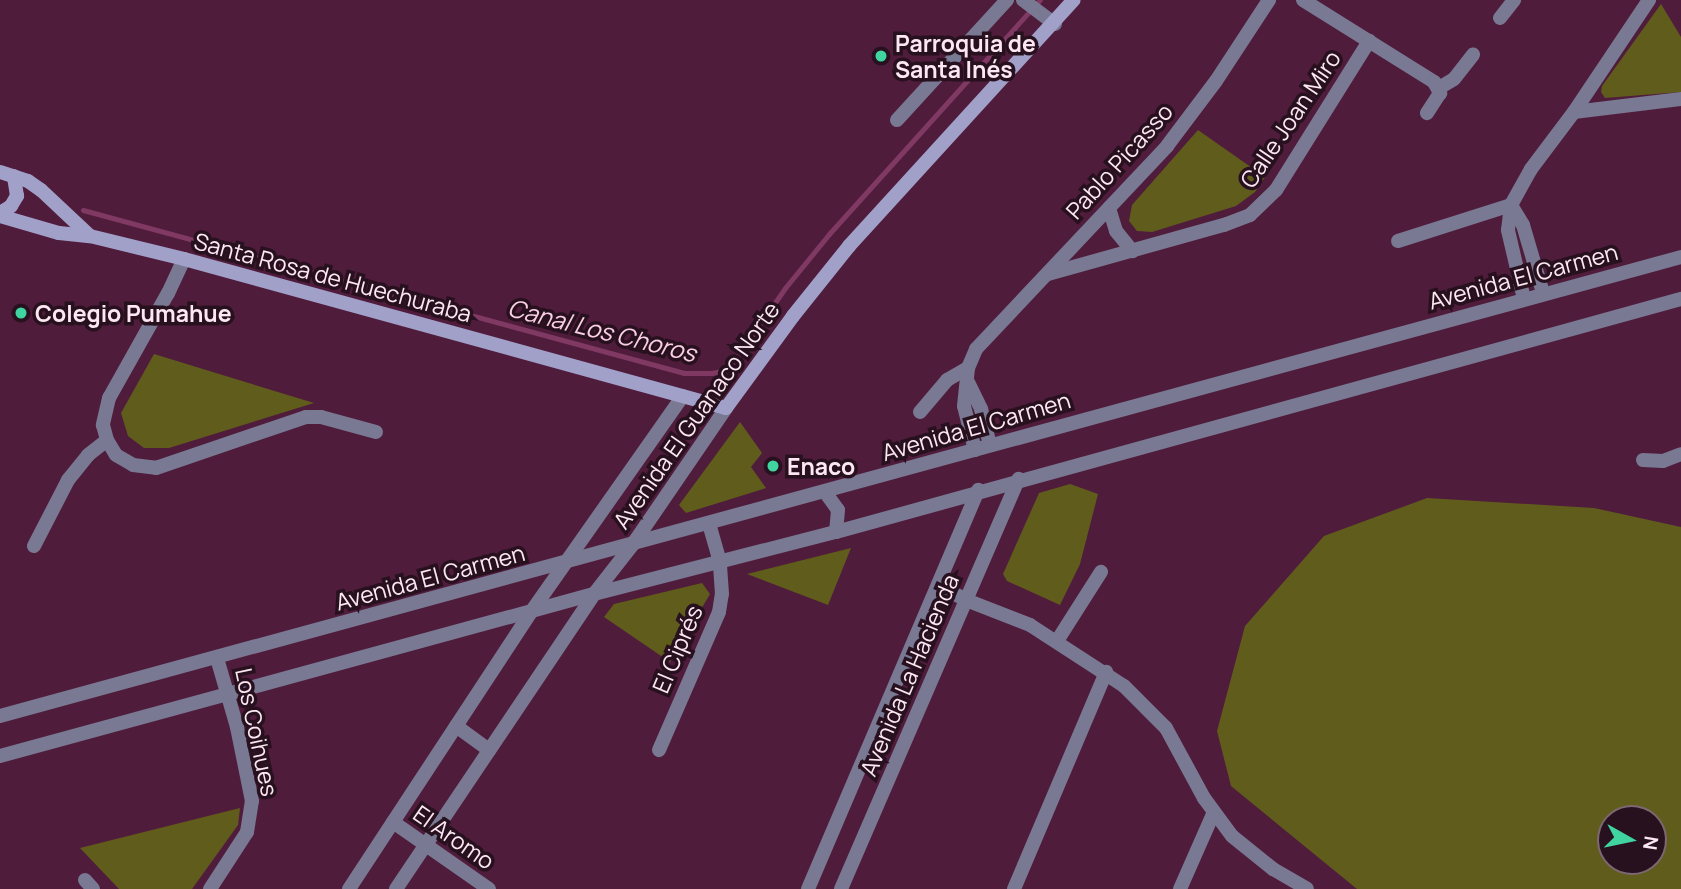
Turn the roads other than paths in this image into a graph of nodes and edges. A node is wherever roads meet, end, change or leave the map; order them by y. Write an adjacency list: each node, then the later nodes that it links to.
1 (1007, 0): 16 (street)
2 (1074, 0): 9 (street, Avenida El Guanaco Norte)
3 (1269, 0): 19 (street, Pablo Picasso)
4 (1303, 0): 10 (street, Calle Joan Miro)
5 (1514, 0): 8 (street)
6 (1649, 0): 14 (street)
7 (1024, 1): 9 (street)
8 (1500, 18)
9 (1049, 20): 32 (street, Avenida El Guanaco Norte)
10 (1369, 41): 12 (street, Calle Joan Miro); 23 (street, Calle Joan Miro)
11 (1473, 55): 12 (street)
12 (1439, 88): 15 (street)
13 (1681, 99): 14 (street)
14 (1574, 111): 18 (street)
15 (1427, 113)
16 (897, 120)
17 (7, 174): 20 (street); 21 (street, Santa Rosa de Huechuraba)
18 (1511, 205): 22 (street); 27 (street); 28 (street)
19 (1109, 208): 23 (street); 26 (street, Pablo Picasso)
20 (0, 214): 21 (street, Santa Rosa de Huechuraba)
21 (90, 236): 25 (street, Santa Rosa de Huechuraba)
22 (1398, 241)
23 (1132, 251): 26 (street)
24 (1681, 257): 27 (street, Avenida El Carmen)
25 (184, 259): 31 (street, Santa Rosa de Huechuraba); 35 (street)
26 (1046, 274): 30 (street, Pablo Picasso)
27 (1542, 293): 28 (street, Avenida El Carmen)
28 (1524, 299): 36 (street, Avenida El Carmen)
29 (1680, 302): 40 (street)
30 (968, 375): 33 (street); 36 (street); 37 (street)
31 (683, 396): 32 (street, Santa Rosa de Huechuraba); 48 (street, Avenida El Guanaco Norte)
32 (726, 408): 45 (street, Avenida El Guanaco Norte)
33 (920, 412)
34 (376, 432): 35 (street)
35 (107, 440): 46 (street)
36 (990, 446): 37 (street, Avenida El Carmen)
37 (975, 450): 42 (street, Avenida El Carmen)
38 (1681, 454): 39 (street)
39 (1643, 460)
40 (1018, 480): 41 (street); 52 (street, Avenida La Hacienda)
41 (978, 490): 44 (street); 50 (street, Avenida La Hacienda)
42 (825, 492): 43 (street, Avenida El Carmen); 44 (street)
43 (709, 524): 45 (street, Avenida El Carmen); 47 (street, El Ciprés)
44 (836, 532): 47 (street)
45 (634, 544): 48 (street, Avenida El Carmen); 51 (street, Avenida El Guanaco Norte)
46 (34, 546)
47 (720, 562): 51 (street); 61 (street, El Ciprés)
48 (565, 564): 53 (street, Avenida El Guanaco Norte); 55 (street, Avenida El Carmen)
49 (1101, 572): 54 (street)
50 (938, 585): 52 (street); 70 (street, Avenida La Hacienda)
51 (594, 594): 53 (street); 60 (street, Avenida El Guanaco Norte)
52 (966, 600): 54 (street); 71 (street, Avenida La Hacienda)
53 (531, 612): 57 (street); 59 (street, Avenida El Guanaco Norte)
54 (1057, 641): 56 (street)
55 (217, 658): 57 (street, Los Coihues); 58 (street, Avenida El Carmen)
56 (1106, 672): 63 (street); 72 (street)
57 (228, 695): 62 (street); 66 (street, Los Coihues)
58 (0, 716)
59 (456, 726): 60 (street); 64 (street, Avenida El Guanaco Norte)
60 (489, 750): 65 (street, Avenida El Guanaco Norte)
61 (659, 750)
62 (0, 756)
63 (1214, 813): 73 (street); 74 (street)
64 (393, 822): 65 (street, El Aromo); 67 (street, Avenida El Guanaco Norte)
65 (425, 845): 68 (street, Avenida El Guanaco Norte); 69 (street, El Aromo)
66 (210, 889)
67 (349, 889)
68 (396, 889)
69 (489, 889)
70 (808, 889)
71 (841, 889)
72 (1014, 889)
73 (1180, 889)
74 (1307, 889)

